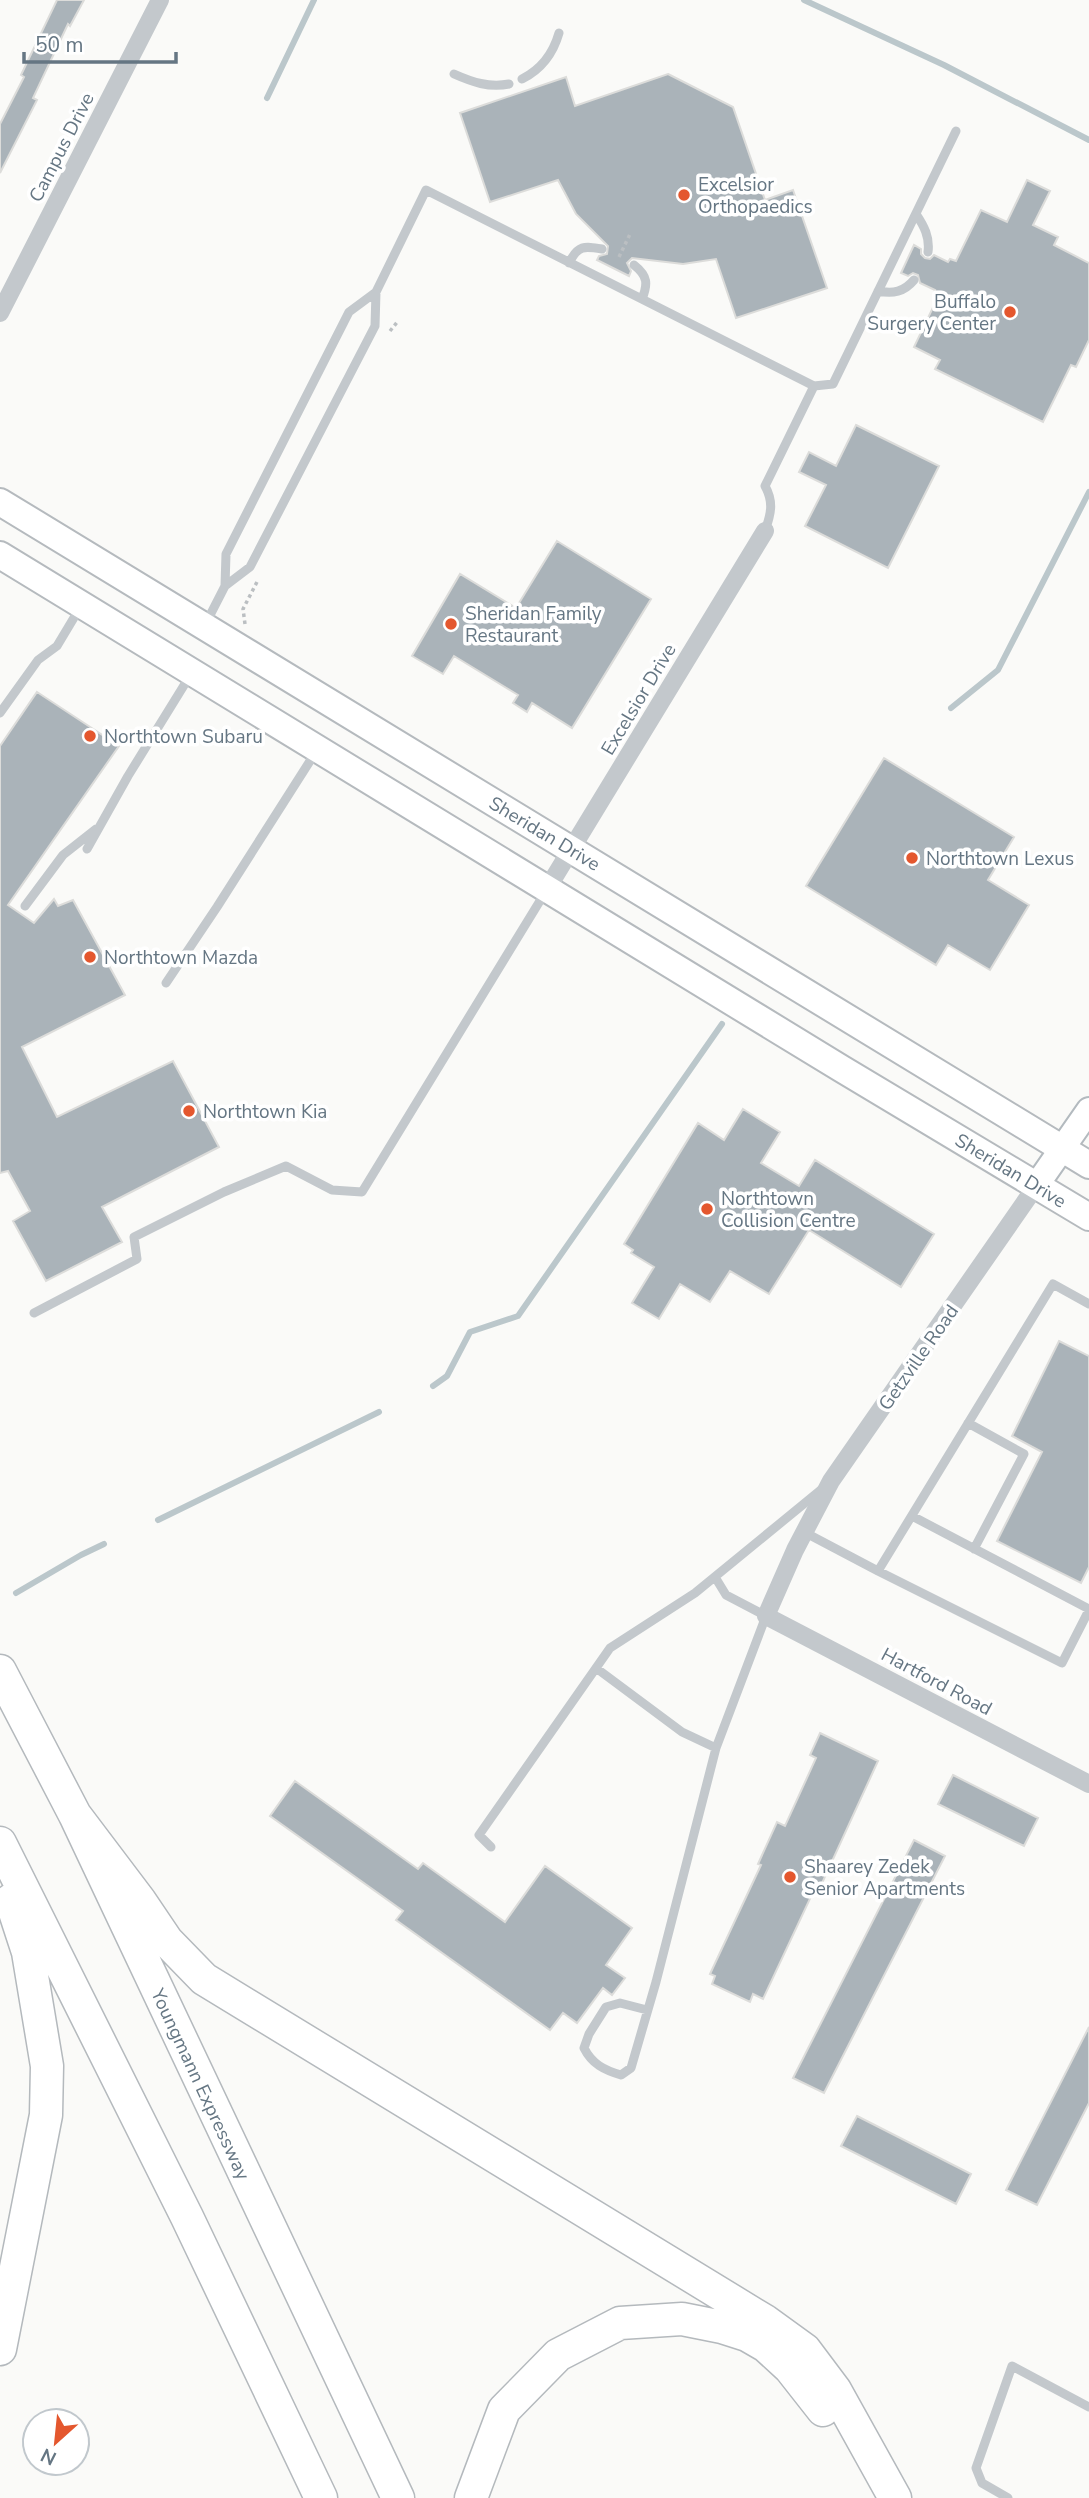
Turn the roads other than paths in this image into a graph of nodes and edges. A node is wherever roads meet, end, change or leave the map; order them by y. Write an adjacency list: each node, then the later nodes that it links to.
1 (160, 0): 16 (street, Campus Drive)
2 (559, 33): 4 (lane)
3 (454, 74): 5 (lane)
4 (522, 79)
5 (509, 84)
6 (956, 131): 7 (lane)
7 (916, 214): 9 (lane); 13 (lane)
8 (602, 249): 10 (lane)
9 (928, 252)
10 (569, 263): 14 (lane); 15 (lane)
11 (634, 265): 15 (lane)
12 (914, 280): 13 (lane)
13 (878, 291): 17 (lane)
14 (376, 292): 21 (lane); 21 (lane)
15 (642, 299): 17 (lane)
16 (0, 313)
17 (814, 386): 19 (lane)
18 (0, 502): 23 (main road, Sheridan Drive)
19 (765, 531): 29 (street, Excelsior Drive)
20 (0, 555): 22 (main road, Sheridan Drive)
21 (225, 586): 23 (lane)
22 (82, 605): 24 (main road, Sheridan Drive); 25 (lane)
23 (204, 627): 29 (main road, Sheridan Drive)
24 (192, 673): 26 (main road, Sheridan Drive); 27 (lane)
25 (0, 713)
26 (318, 748): 30 (main road, Sheridan Drive); 32 (lane)
27 (100, 826): 28 (lane); 31 (lane)
28 (87, 849)
29 (571, 850): 30 (street, Excelsior Drive); 34 (main road, Sheridan Drive)
30 (547, 889): 36 (main road, Sheridan Drive); 39 (lane)
31 (25, 906)
32 (166, 983)
33 (1089, 1110): 34 (street, Getzville Road)
34 (1062, 1149): 35 (main road, Sheridan Drive); 36 (street, Getzville Road)
35 (1089, 1165)
36 (1036, 1186): 37 (main road, Sheridan Drive); 41 (street, Getzville Road)
37 (1089, 1217)
38 (1089, 1304): 40 (lane)
39 (34, 1313)
40 (968, 1423): 42 (lane); 44 (lane)
41 (831, 1481): 43 (street, Getzville Road); 46 (lane)
42 (912, 1516): 44 (lane); 45 (lane)
43 (804, 1532): 45 (lane); 48 (street, Getzville Road)
44 (974, 1549): 47 (lane)
45 (878, 1571): 47 (lane)
46 (715, 1577): 48 (lane); 49 (lane)
47 (1089, 1610)
48 (766, 1616): 51 (lane); 52 (street, Hartford Road)
49 (596, 1668): 51 (lane); 55 (lane)
50 (0, 1671): 53 (highway, Youngmann Expressway)
51 (716, 1748): 57 (lane)
52 (1089, 1784)
53 (75, 1815): 61 (highway, Youngmann Expressway); 64 (highway)
54 (0, 1843): 60 (highway)
55 (491, 1847)
56 (0, 1866): 58 (highway)
57 (647, 2010): 57 (lane)
58 (0, 2349)
59 (1089, 2407): 65 (lane)
60 (321, 2498)
61 (398, 2498)
62 (471, 2498): 63 (highway)
63 (872, 2498)
64 (895, 2498)
65 (1008, 2498)

